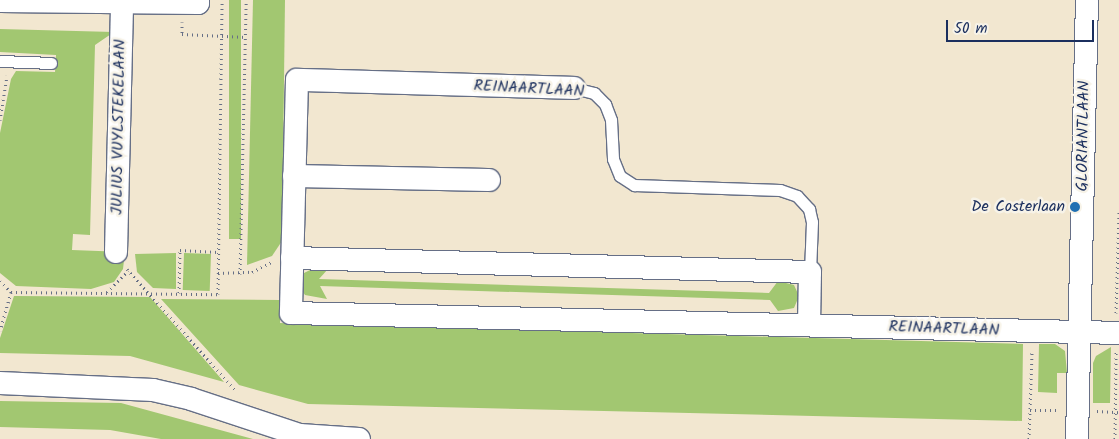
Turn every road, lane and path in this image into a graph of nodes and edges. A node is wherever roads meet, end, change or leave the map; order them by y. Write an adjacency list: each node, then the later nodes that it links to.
1 (222, 0): 7 (path)
2 (246, 0): 8 (path)
3 (1088, 0): 30 (street, GLORIANTLAAN)
4 (0, 1): 5 (street)
5 (122, 2): 6 (street); 15 (street, JULIUS VUYLSTEKELAAN)
6 (192, 2): 7 (path)
7 (221, 37): 8 (path); 16 (path)
8 (246, 37): 21 (path)
9 (4, 62): 10 (lane); 12 (path)
10 (51, 64)
11 (574, 88): 13 (street, REINAARTLAAN); 19 (lane, REINAARTLAAN)
12 (0, 120)
13 (294, 176): 14 (street); 17 (street, REINAARTLAAN)
14 (489, 180)
15 (116, 252): 18 (path)
16 (218, 252): 20 (path); 26 (path)
17 (292, 258): 19 (street); 21 (path); 27 (street, REINAARTLAAN)
18 (128, 271): 24 (path); 25 (path)
19 (810, 272): 27 (street, REINAARTLAAN)
20 (218, 273): 21 (path); 26 (path)
21 (240, 274)
22 (0, 281): 23 (path)
23 (11, 292): 24 (path); 28 (path)
24 (107, 292): 25 (path)
25 (150, 292): 26 (path); 35 (path)
26 (179, 293)
27 (809, 325): 29 (street, REINAARTLAAN)
28 (0, 330)
29 (1032, 331): 30 (street, REINAARTLAAN); 33 (path)
30 (1080, 332): 31 (street); 34 (street, GLORIANTLAAN)
31 (1119, 333)
32 (0, 383): 35 (street)
33 (1030, 410): 34 (path); 37 (path)
34 (1078, 410): 38 (street, GLORIANTLAAN)
35 (246, 417): 36 (street)
36 (360, 439)
37 (1029, 439)
38 (1077, 439)

